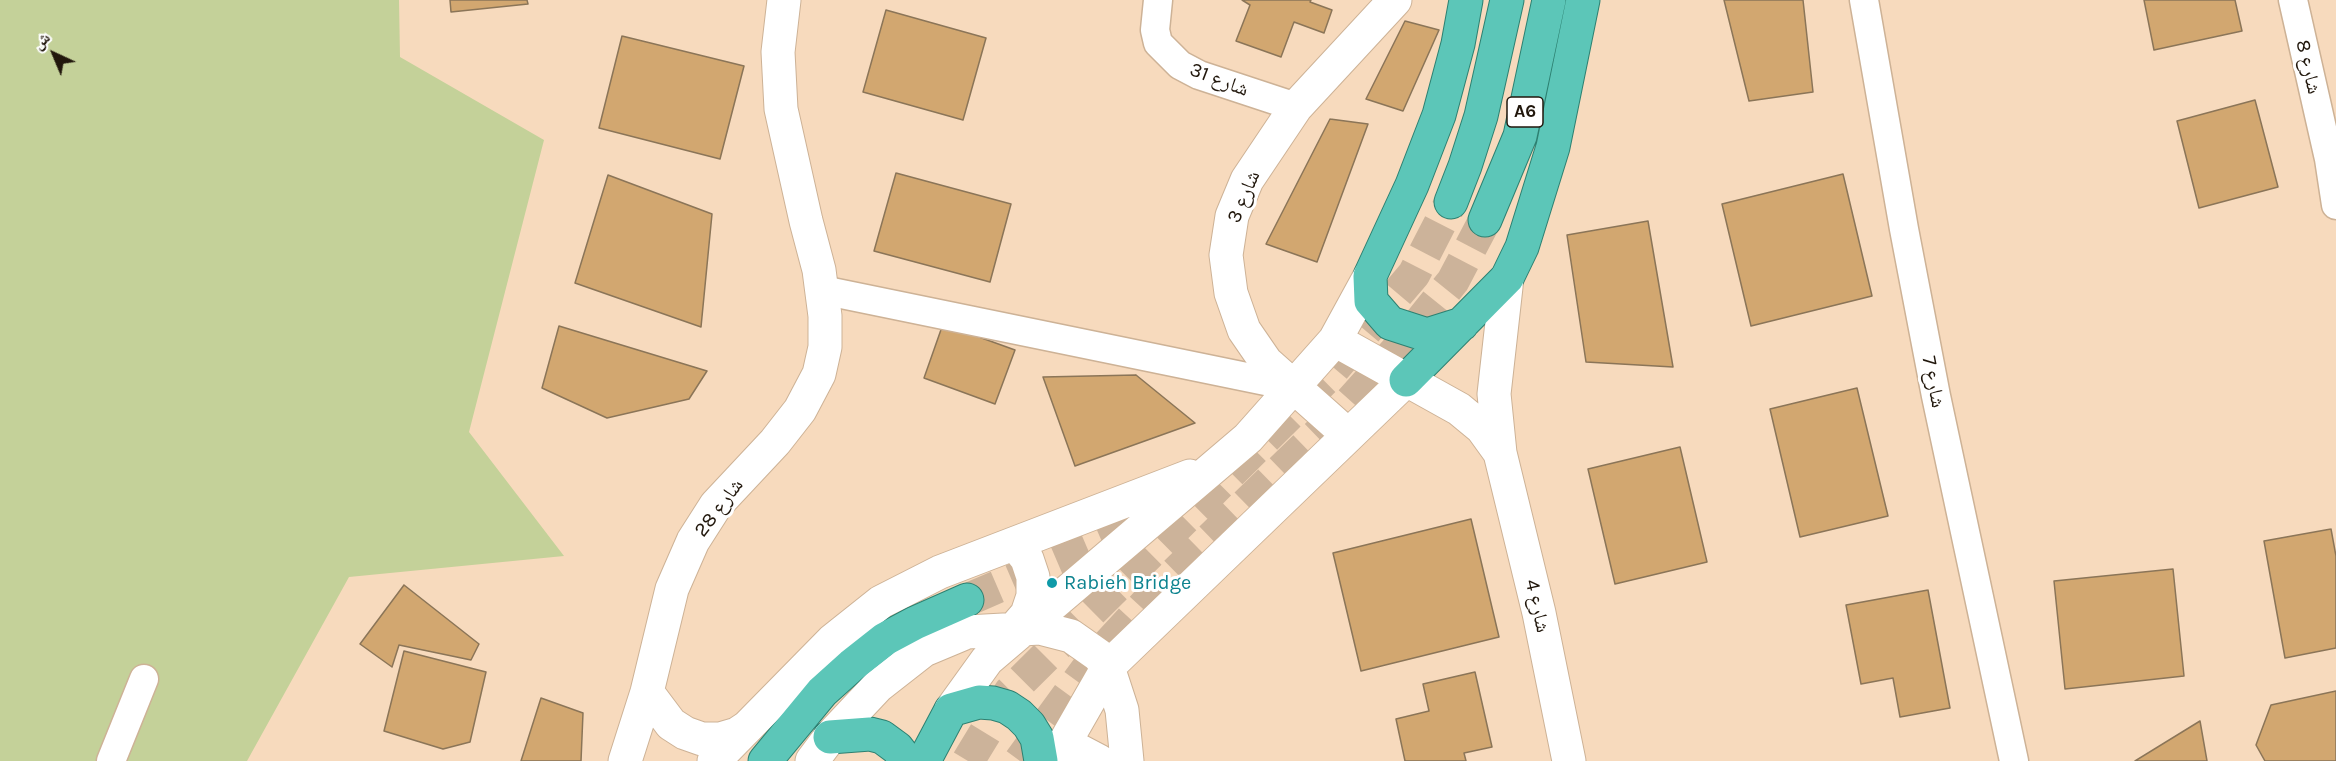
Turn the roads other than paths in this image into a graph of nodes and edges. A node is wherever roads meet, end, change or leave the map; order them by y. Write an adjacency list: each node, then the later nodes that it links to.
1 (784, 0): 16 (street, شارع 28)
2 (1158, 0): 10 (street, شارع 31)
3 (1395, 0): 10 (street, شارع 3)
4 (1466, 0): 14 (highway)
5 (1507, 0): 11 (highway, A6)
6 (1549, 0): 13 (highway, A6)
7 (1584, 0): 15 (highway)
8 (1864, 0): 43 (street, شارع 7)
9 (2293, 0): 12 (street, شارع 8)
10 (1296, 107): 20 (street, شارع 3)
11 (1450, 202)
12 (2336, 205)
13 (1485, 219)
14 (1370, 276): 17 (highway); 18 (street)
15 (1507, 278): 17 (highway); 22 (street)
16 (820, 280): 20 (street); 29 (street, شارع 28)
17 (1462, 324): 19 (highway)
18 (1335, 340): 19 (street); 20 (street)
19 (1406, 380): 21 (street); 22 (street)
20 (1295, 387): 21 (street, شارع 3); 23 (street)
21 (1348, 435): 27 (street)
22 (1500, 453): 42 (street, شارع 4)
23 (1212, 468): 24 (street); 26 (street)
24 (1015, 544): 26 (street); 31 (street)
25 (967, 600): 37 (highway)
26 (1019, 629): 27 (street); 30 (street); 32 (street)
27 (1108, 667): 33 (street); 41 (street)
28 (144, 679): 34 (street)
29 (647, 692): 31 (street); 35 (street, شارع 28)
30 (951, 710): 33 (highway); 39 (highway)
31 (751, 725): 36 (street)
32 (821, 749): 38 (highway)
33 (1051, 757): 40 (street)
34 (111, 761)
35 (625, 761)
36 (714, 761)
37 (765, 761)
38 (907, 761)
39 (924, 761)
40 (1099, 761)
41 (1127, 761)
42 (1569, 761)
43 (2014, 761)

